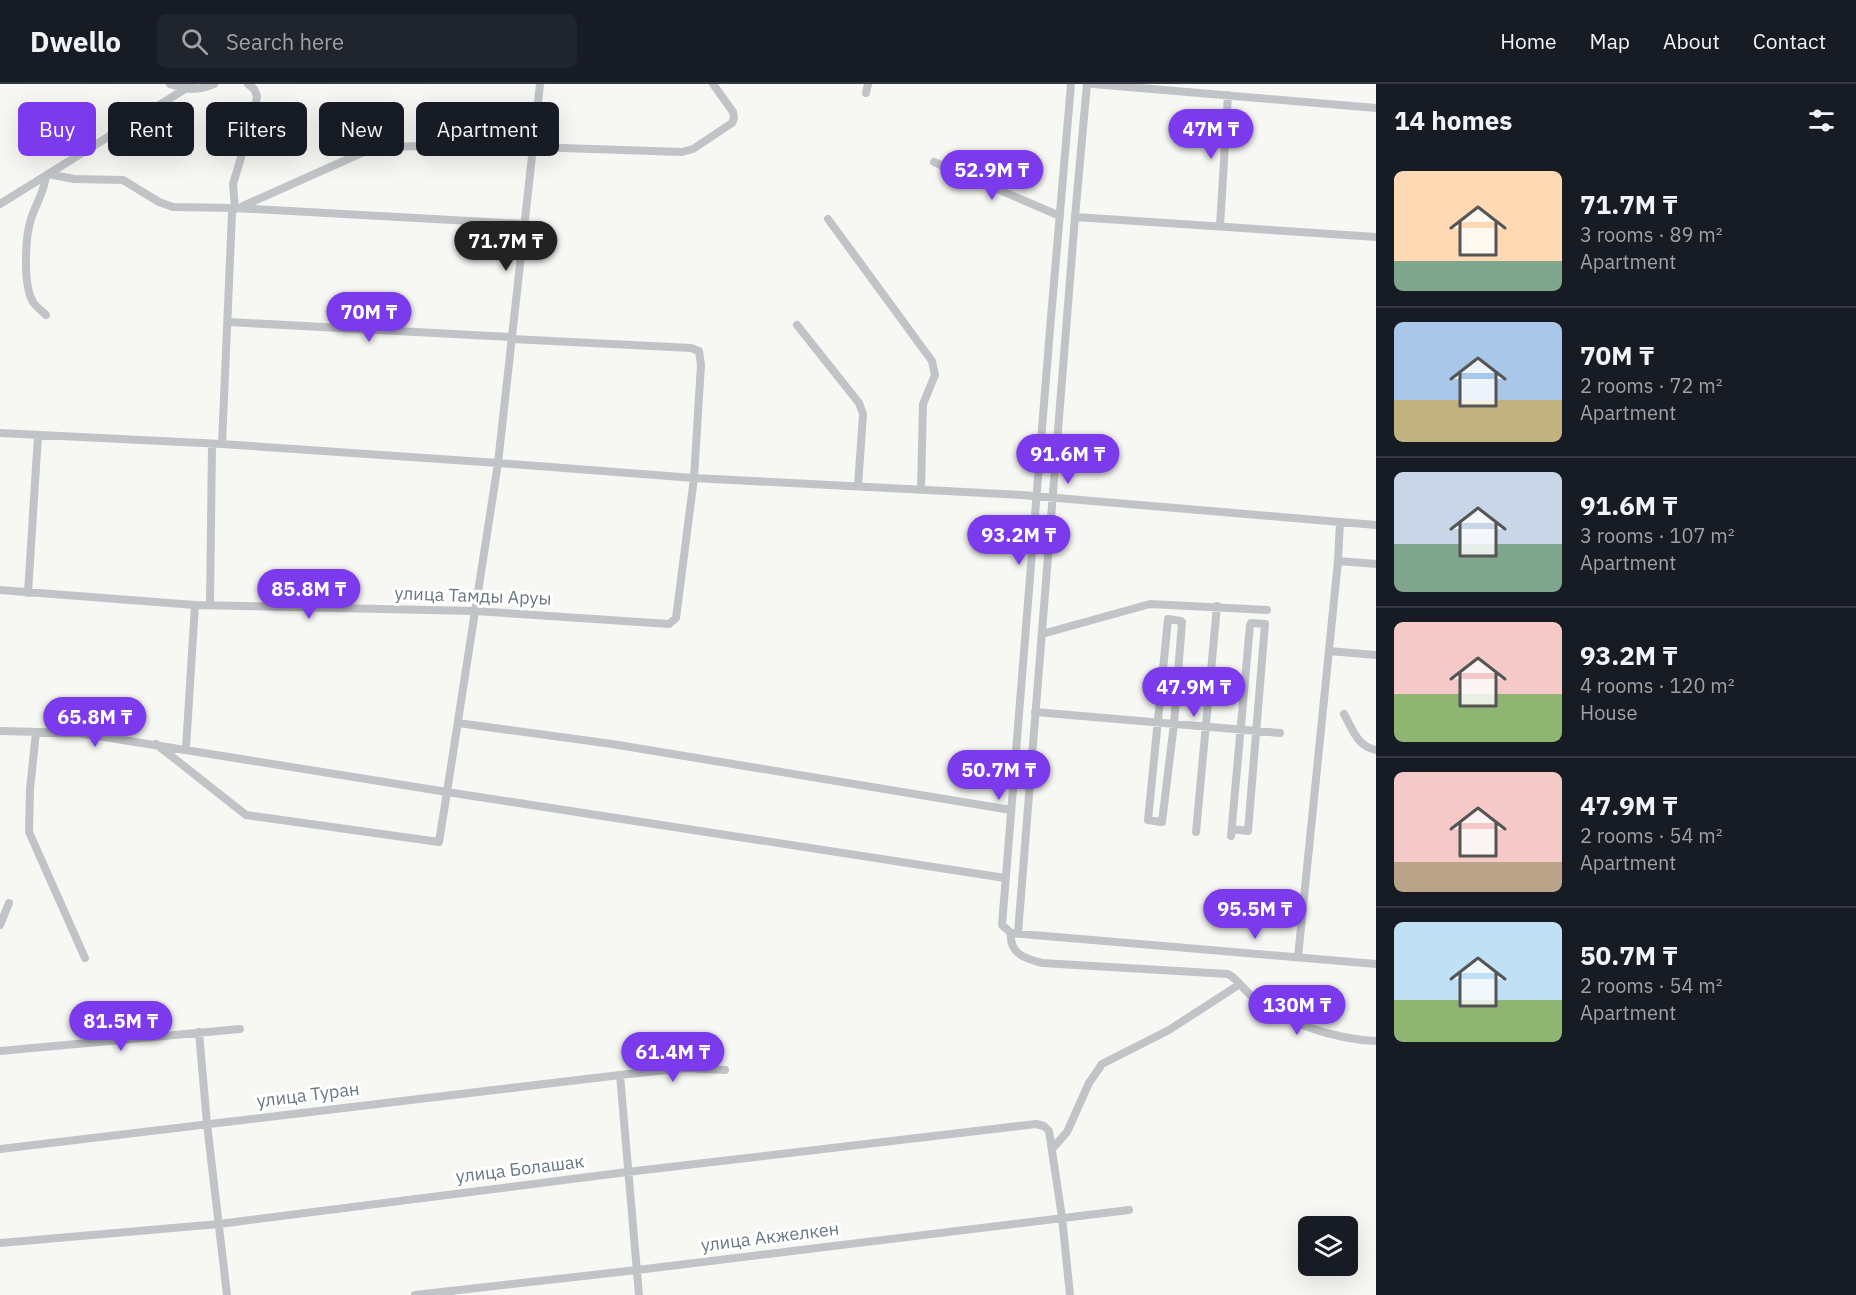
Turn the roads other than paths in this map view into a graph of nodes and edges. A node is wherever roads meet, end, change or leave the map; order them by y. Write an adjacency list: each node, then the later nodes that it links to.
1 (170, 84): 10 (street)
2 (193, 84): 10 (street)
3 (214, 84): 10 (street)
4 (248, 84): 20 (street)
5 (540, 84): 12 (street)
6 (713, 84): 14 (street)
7 (1071, 84): 21 (street)
8 (1087, 84): 22 (street)
9 (1093, 84): 11 (street)
10 (185, 89): 18 (street)
11 (1228, 95): 13 (street); 25 (street)
12 (538, 102)
13 (1376, 108)
14 (559, 146)
15 (416, 147): 20 (street)
16 (532, 156): 24 (street)
17 (934, 162): 21 (street)
18 (47, 175): 19 (street); 20 (street); 27 (street)
19 (0, 204)
20 (238, 207): 24 (street); 28 (street)
21 (1060, 216): 37 (street)
22 (1075, 217): 25 (street); 42 (street)
23 (828, 219): 39 (street)
24 (525, 224): 30 (street)
25 (1220, 226): 26 (street)
26 (1376, 237)
27 (46, 315)
28 (228, 322): 30 (street); 34 (street)
29 (797, 325): 38 (street)
30 (512, 338): 35 (street); 36 (street, улица Тамды Аруы)
31 (0, 433): 32 (street)
32 (38, 435): 33 (street); 49 (street)
33 (212, 444): 34 (street); 51 (street)
34 (222, 444): 35 (street)
35 (498, 463): 36 (street); 54 (street)
36 (694, 478): 38 (street); 54 (street, улица Тамды Аруы)
37 (1039, 481): 40 (street); 41 (street)
38 (858, 486): 39 (street)
39 (921, 489): 40 (street)
40 (1022, 495): 41 (street); 43 (street)
41 (1038, 496): 42 (street); 43 (street)
42 (1054, 497): 44 (street); 55 (street)
43 (1036, 511): 73 (street)
44 (1340, 522): 45 (street); 46 (street)
45 (1376, 525)
46 (1338, 561): 47 (street); 56 (street)
47 (1376, 564)
48 (0, 590): 49 (street, улица Тамды Аруы)
49 (28, 592): 50 (street, улица Тамды Аруы)
50 (195, 605): 51 (street, улица Тамды Аруы); 70 (street)
51 (210, 605): 54 (street, улица Тамды Аруы)
52 (1217, 606): 53 (street); 55 (street); 63 (street)
53 (1267, 610)
54 (476, 611): 60 (street)
55 (1042, 634): 58 (street)
56 (1329, 651): 57 (street); 79 (street)
57 (1376, 655)
58 (1035, 712): 61 (street); 78 (street)
59 (1344, 714): 71 (street)
60 (458, 723): 72 (street); 73 (street)
61 (1158, 723): 62 (street); 62 (street); 62 (street)
62 (1174, 724): 63 (street)
63 (1206, 727): 64 (street); 74 (street)
64 (1240, 729): 66 (street); 66 (street); 66 (street)
65 (0, 731): 67 (street)
66 (1256, 731): 68 (street)
67 (36, 732): 69 (street); 80 (street)
68 (1280, 733)
69 (156, 744): 70 (street); 72 (street)
70 (186, 748): 72 (street)
71 (1376, 750)
72 (447, 792): 75 (street)
73 (1011, 810): 75 (street)
74 (1196, 832)
75 (1005, 878): 78 (street)
76 (9, 903): 77 (street)
77 (0, 925)
78 (1014, 933): 79 (street); 82 (street)
79 (1298, 957): 81 (street)
80 (85, 958)
81 (1376, 964)
82 (1240, 984): 85 (street); 91 (street)
83 (240, 1029): 84 (street)
84 (199, 1032): 86 (street); 89 (street)
85 (1376, 1041)
86 (0, 1051)
87 (725, 1070): 88 (street, улица Туран)
88 (620, 1075): 89 (street, улица Туран); 92 (street)
89 (207, 1124): 90 (street, улица Туран); 95 (street)
90 (0, 1149)
91 (1052, 1149): 92 (street, улица Болашак); 94 (street)
92 (627, 1172): 95 (street, улица Болашак); 97 (street)
93 (1129, 1210): 94 (street, улица Акжелкен)
94 (1062, 1217): 97 (street, улица Акжелкен); 101 (street)
95 (219, 1224): 96 (street, улица Болашак); 98 (street)
96 (0, 1243)
97 (637, 1270): 99 (street, улица Акжелкен); 100 (street)
98 (227, 1295)
99 (415, 1295)
100 (639, 1295)
101 (1070, 1295)

